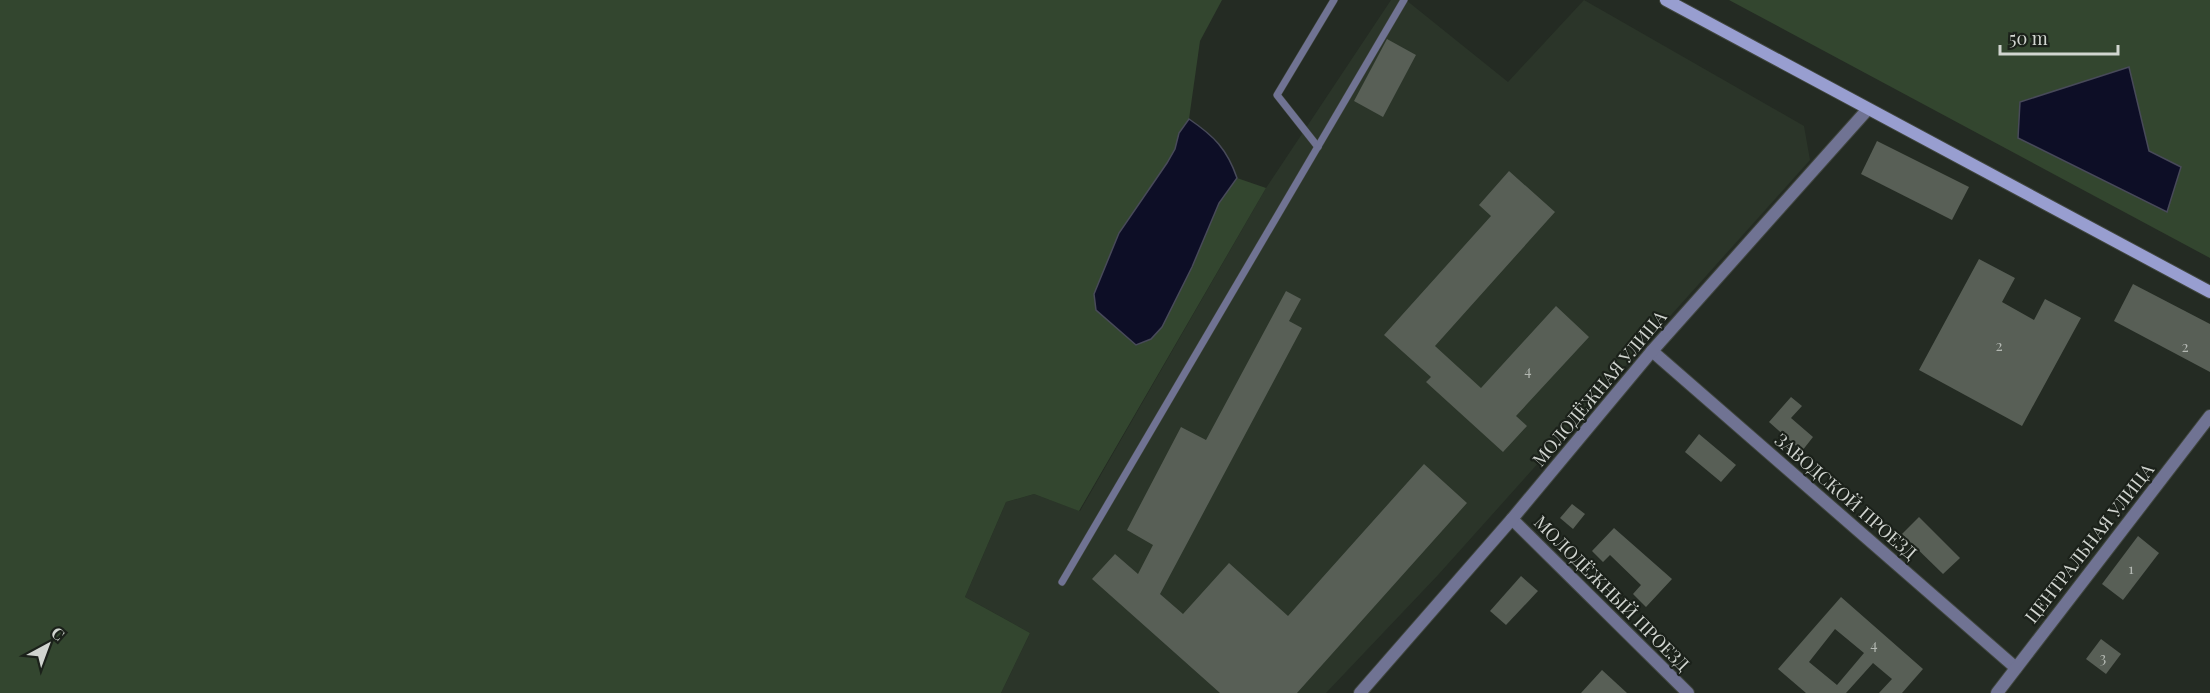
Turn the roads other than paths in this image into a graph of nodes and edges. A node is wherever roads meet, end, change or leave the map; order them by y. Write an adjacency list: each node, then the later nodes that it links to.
1 (1334, 0): 5 (lane)
2 (1404, 0): 5 (lane)
3 (1666, 0): 4 (main road)
4 (1868, 109): 6 (main road); 7 (street, МОЛОДЁЖНАЯ УЛИЦА)
5 (1318, 147): 10 (lane)
6 (2210, 292)
7 (1652, 351): 9 (street, МОЛОДЁЖНАЯ УЛИЦА); 11 (street, ЗАВОДСКОЙ ПРОЕЗД)
8 (2210, 416): 11 (street, ЦЕНТРАЛЬНАЯ УЛИЦА)
9 (1512, 519): 12 (street, МОЛОДЁЖНАЯ УЛИЦА); 13 (street, МОЛОДЁЖНЫЙ ПРОЕЗД)
10 (1062, 582)
11 (2016, 668): 14 (street, ЦЕНТРАЛЬНАЯ УЛИЦА)
12 (1360, 693)
13 (1688, 693)
14 (1997, 693)

